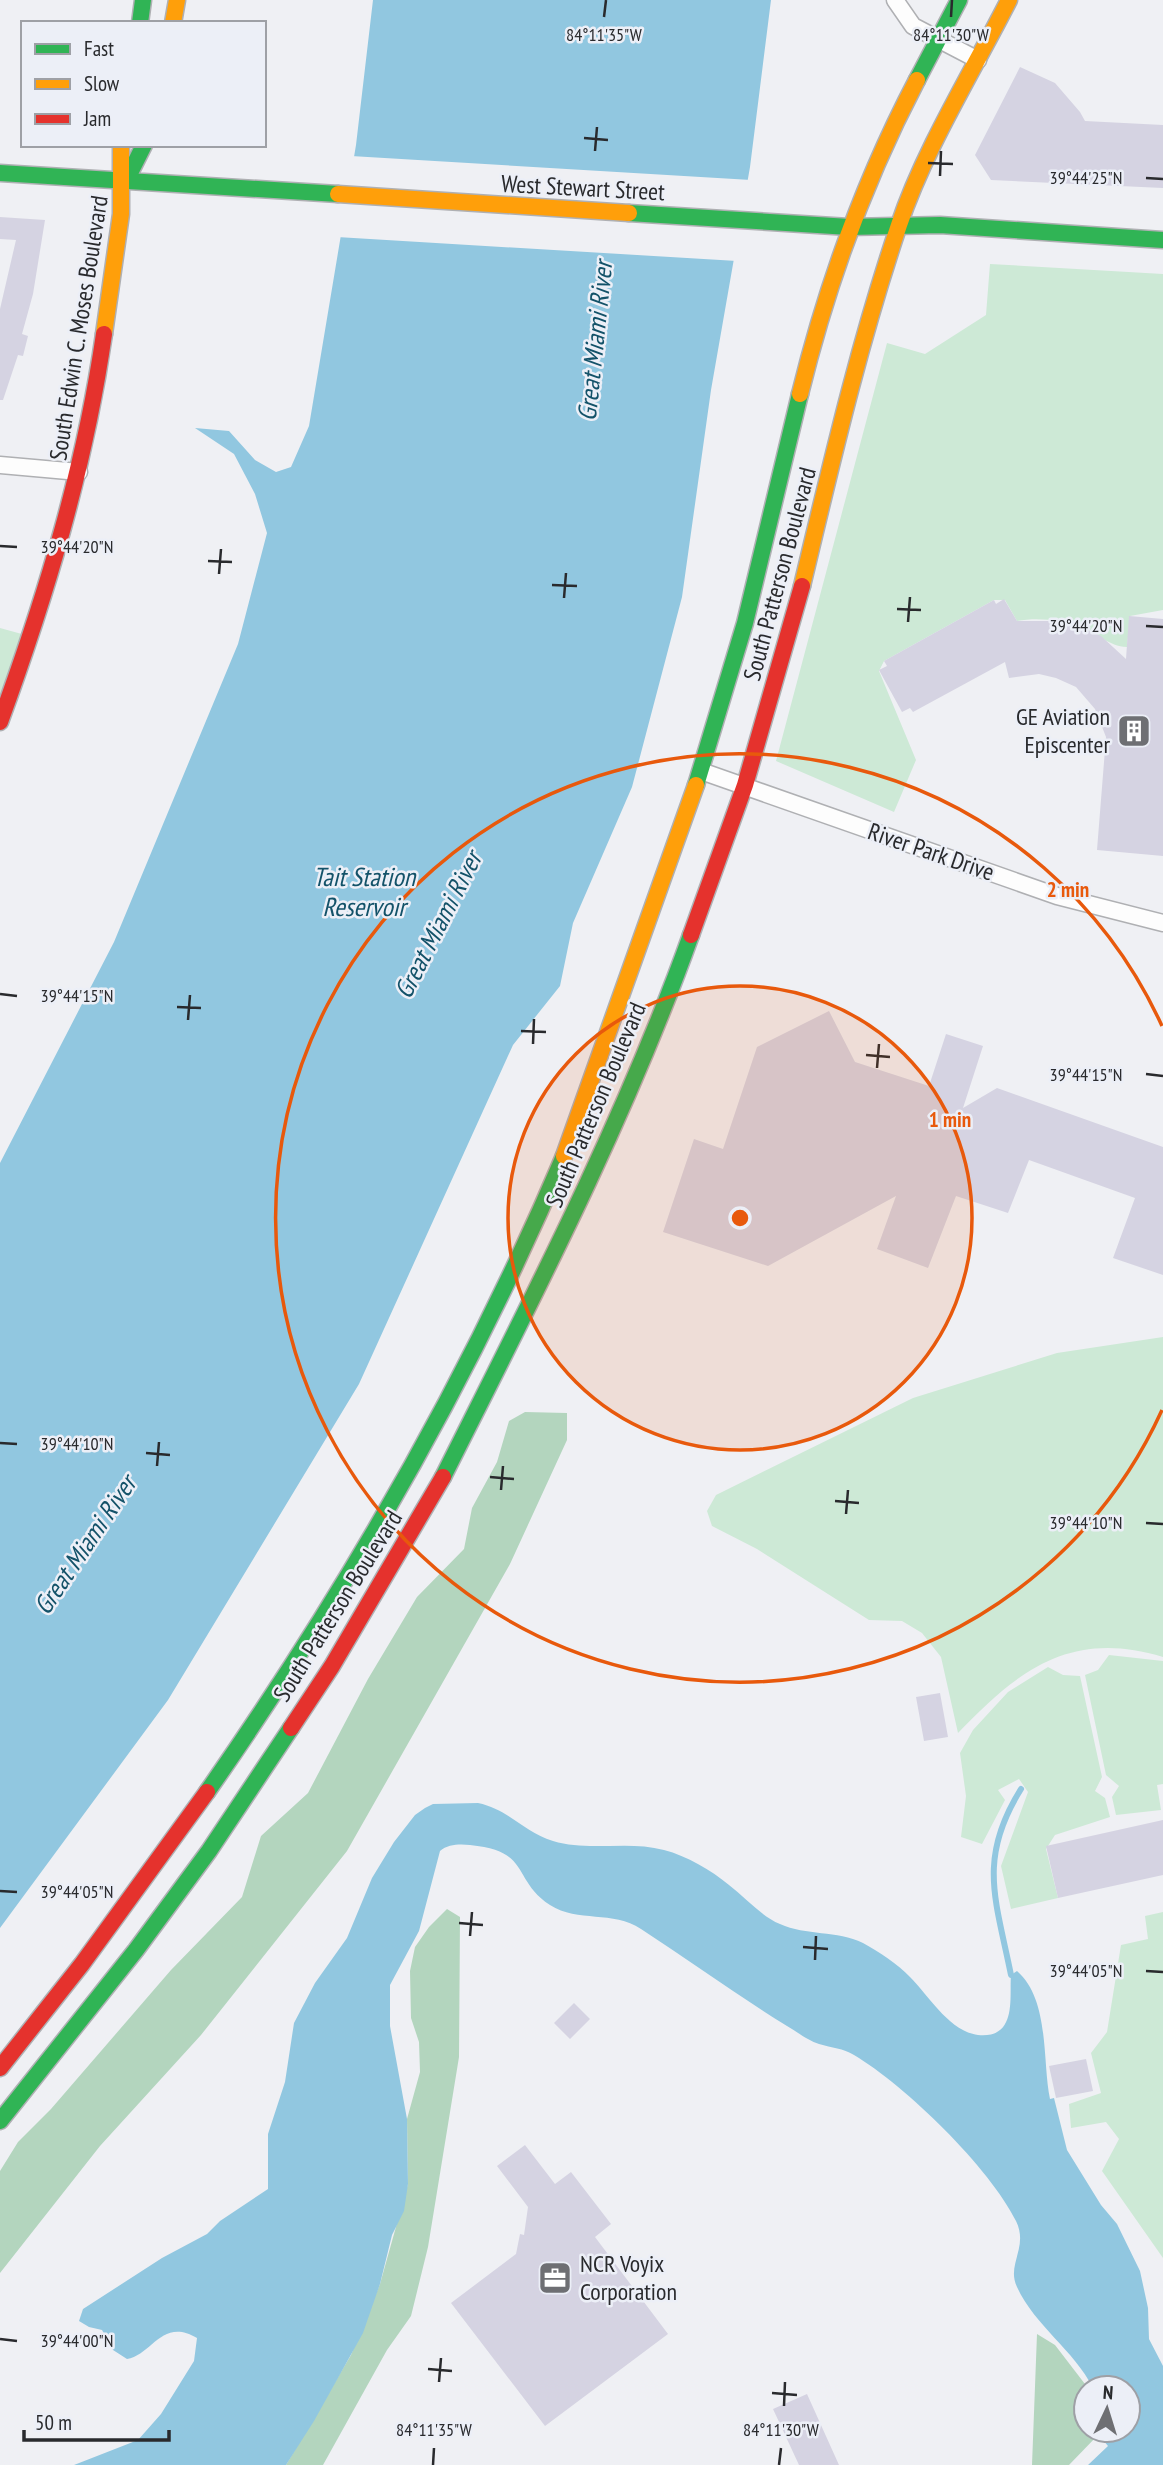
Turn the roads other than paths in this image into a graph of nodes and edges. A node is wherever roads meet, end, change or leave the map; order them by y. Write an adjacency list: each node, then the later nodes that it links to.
1 (143, 0): 6 (main road)
2 (177, 0): 7 (main road)
3 (895, 0): 8 (street)
4 (959, 0): 8 (main road, South Patterson Boulevard)
5 (1009, 0): 9 (main road, South Patterson Boulevard)
6 (140, 21)
7 (173, 21)
8 (939, 40): 9 (street); 15 (main road, South Patterson Boulevard)
9 (978, 60): 14 (main road, South Patterson Boulevard)
10 (121, 147): 13 (main road, South Edwin C. Moses Boulevard)
11 (143, 147): 13 (main road, South Edwin C. Moses Boulevard)
12 (0, 173): 13 (main road, West Stewart Street)
13 (126, 181): 15 (main road, West Stewart Street); 18 (main road, South Edwin C. Moses Boulevard)
14 (899, 224): 15 (main road, West Stewart Street); 16 (main road, West Stewart Street); 21 (main road, South Patterson Boulevard)
15 (849, 227): 20 (main road, South Patterson Boulevard)
16 (1163, 240)
17 (0, 465): 18 (street)
18 (79, 472): 19 (main road, South Edwin C. Moses Boulevard)
19 (0, 722)
20 (701, 771): 21 (street, River Park Drive); 23 (main road, South Patterson Boulevard)
21 (745, 785): 22 (street, River Park Drive); 24 (main road, South Patterson Boulevard)
22 (1163, 923)
23 (0, 2068)
24 (0, 2121)

